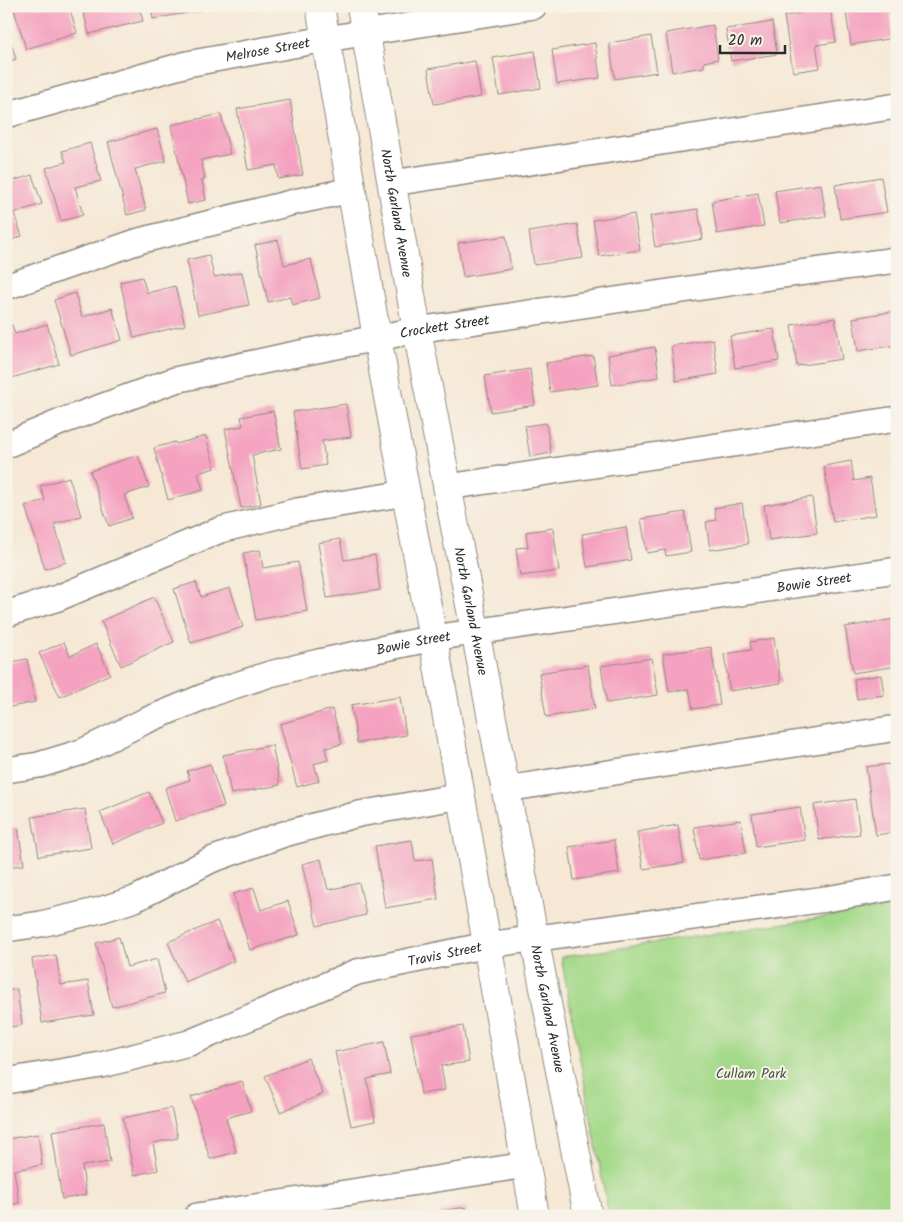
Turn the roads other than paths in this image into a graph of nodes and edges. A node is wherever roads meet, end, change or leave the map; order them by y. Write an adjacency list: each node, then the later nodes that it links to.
1 (320, 6): 5 (main road)
2 (361, 6): 4 (main road, North Garland Avenue)
3 (534, 6): 4 (street, Melrose Street)
4 (366, 32): 5 (street, Melrose Street); 8 (main road, North Garland Avenue)
5 (326, 39): 7 (street, Melrose Street); 9 (main road)
6 (897, 106): 8 (street)
7 (6, 115)
8 (392, 183): 12 (main road, North Garland Avenue)
9 (352, 190): 11 (street); 13 (main road)
10 (897, 260): 12 (street, Crockett Street)
11 (6, 287)
12 (418, 330): 13 (street, Crockett Street); 16 (main road, North Garland Avenue)
13 (377, 338): 15 (street, Crockett Street); 17 (main road)
14 (897, 419): 16 (street)
15 (6, 446)
16 (448, 487): 20 (main road, North Garland Avenue)
17 (406, 493): 19 (street); 21 (main road)
18 (897, 570): 20 (street, Bowie Street)
19 (6, 614)
20 (475, 632): 21 (street, Bowie Street); 24 (main road, North Garland Avenue)
21 (433, 638): 23 (street, Bowie Street); 25 (main road)
22 (897, 728): 24 (street)
23 (6, 770)
24 (506, 789): 28 (main road, North Garland Avenue)
25 (461, 796): 27 (street); 29 (main road)
26 (897, 887): 28 (street, Travis Street)
27 (6, 929)
28 (535, 938): 29 (street, Travis Street); 34 (main road, North Garland Avenue)
29 (487, 945): 30 (street, Travis Street); 31 (main road)
30 (6, 1081)
31 (526, 1164): 32 (street); 33 (main road)
32 (197, 1216)
33 (535, 1216)
34 (588, 1216)

